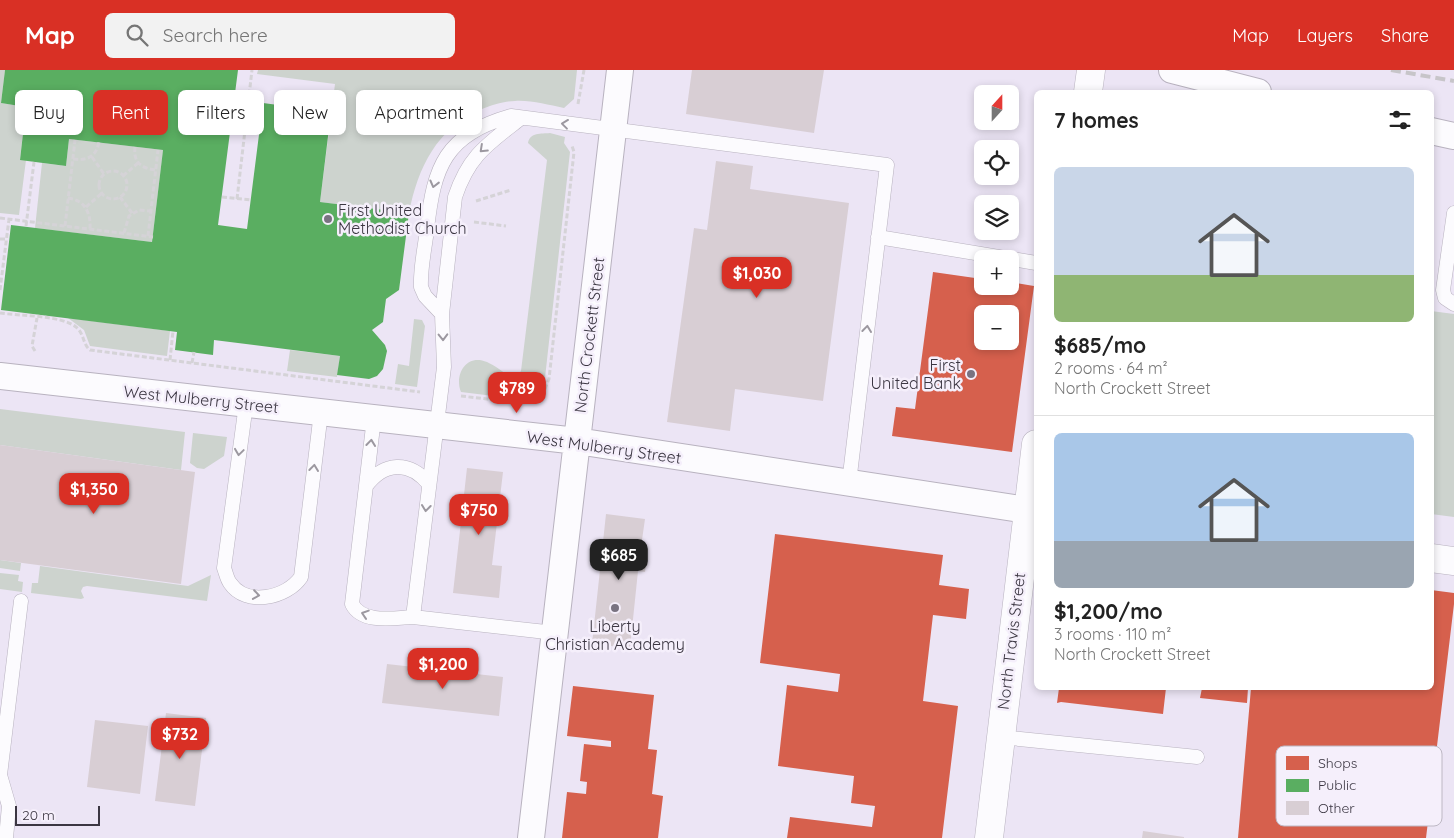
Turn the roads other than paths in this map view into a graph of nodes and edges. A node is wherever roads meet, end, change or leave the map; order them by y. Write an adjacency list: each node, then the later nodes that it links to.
1 (620, 70): 7 (street, North Crockett Street)
2 (1091, 70): 4 (main road)
3 (1172, 70): 5 (street)
4 (1088, 90)
5 (1250, 90)
6 (521, 118): 7 (lane, one-way to 6); 14 (lane, one-way to 14); 14 (lane, one-way to 14)
7 (613, 130): 11 (lane); 20 (street, North Crockett Street)
8 (1434, 132): 9 (street)
9 (1454, 136)
10 (1454, 214): 13 (lane)
11 (878, 237): 12 (lane); 22 (lane, one-way to 11)
12 (1034, 263)
13 (1454, 304)
14 (442, 314): 19 (lane, one-way to 19)
15 (0, 376): 16 (street, West Mulberry Street)
16 (246, 404): 17 (street, West Mulberry Street); 17 (lane, one-way to 17)
17 (321, 412): 18 (street, West Mulberry Street)
18 (374, 418): 19 (street, West Mulberry Street); 24 (lane, one-way to 18)
19 (436, 425): 20 (street, West Mulberry Street); 23 (lane)
20 (576, 441): 22 (street, West Mulberry Street); 30 (street, North Crockett Street)
21 (1034, 471): 25 (main road, North Travis Street)
22 (849, 483): 25 (street, West Mulberry Street)
23 (429, 484): 24 (lane); 29 (lane, one-way to 29)
24 (366, 486): 29 (lane, one-way to 24)
25 (1031, 511): 31 (main road, North Travis Street)
26 (1434, 558): 27 (main road)
27 (1454, 561)
28 (21, 601): 33 (lane)
29 (413, 617): 30 (lane)
30 (555, 633): 34 (street, North Crockett Street)
31 (1000, 737): 32 (lane); 35 (main road, North Travis Street)
32 (1197, 757)
33 (6, 838)
34 (531, 838)
35 (989, 838)

